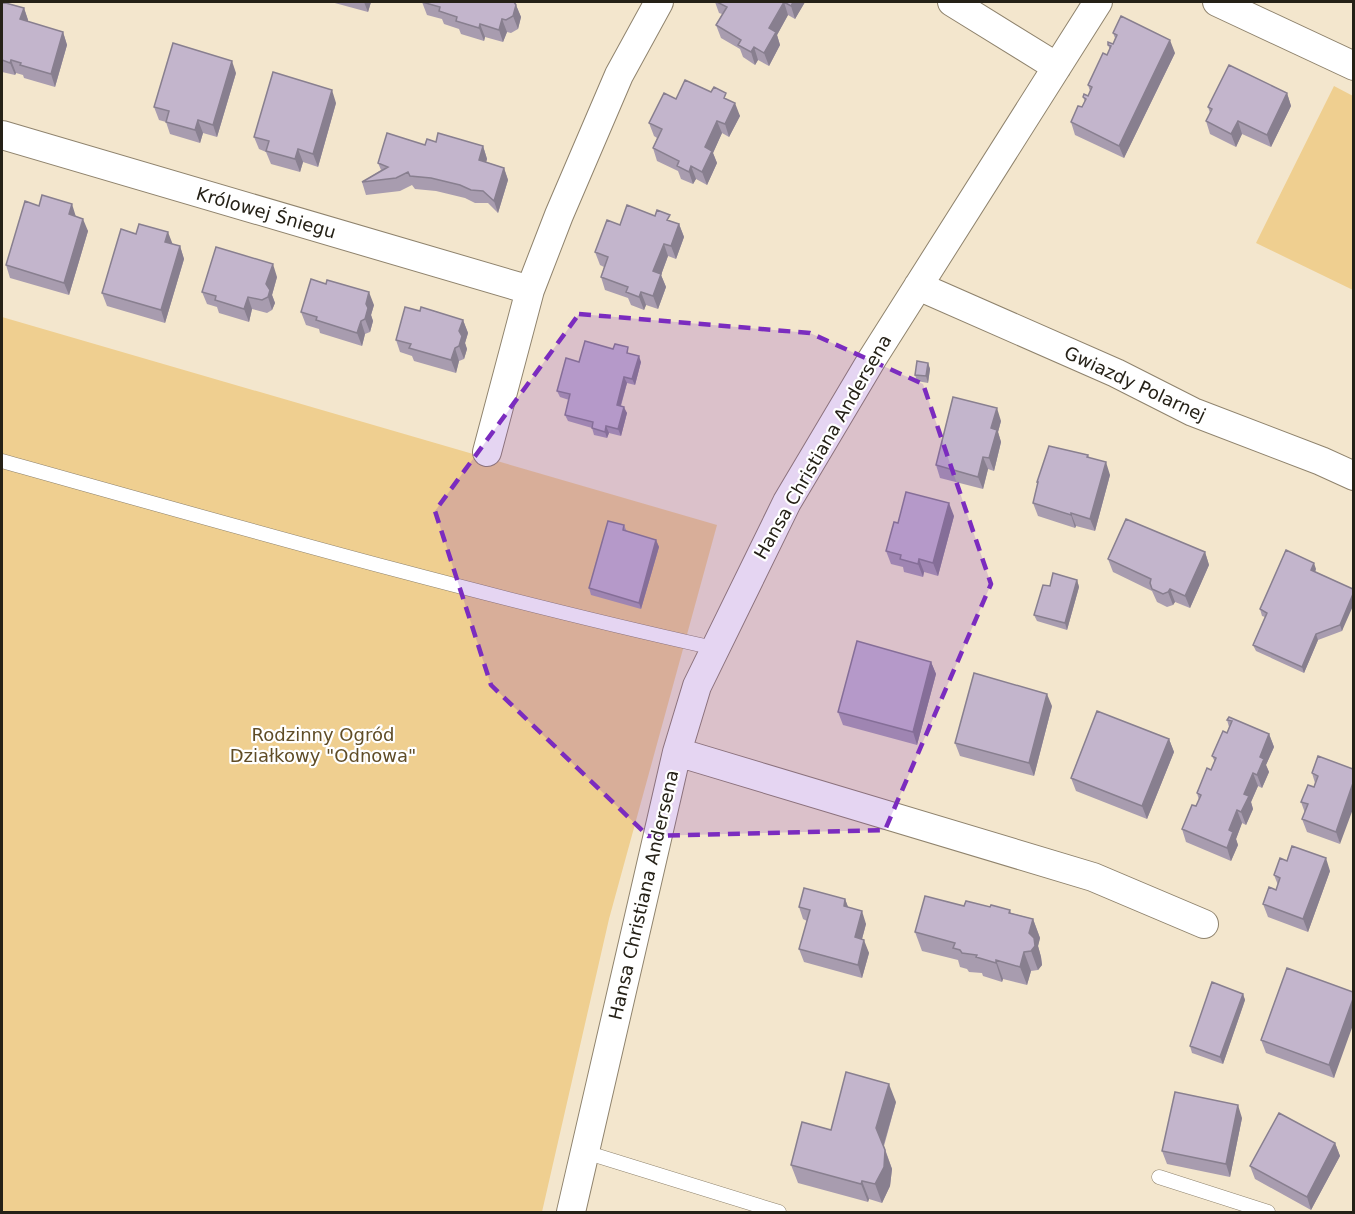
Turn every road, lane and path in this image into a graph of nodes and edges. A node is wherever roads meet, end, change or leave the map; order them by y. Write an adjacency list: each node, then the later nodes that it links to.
1 (659, 2): 9 (street)
2 (952, 2): 6 (street)
3 (1098, 2): 6 (street, Hansa Christiana Andersena)
4 (1217, 2): 5 (street)
5 (1353, 66)
6 (1057, 67): 8 (street, Hansa Christiana Andersena)
7 (2, 135): 9 (street, Królowej Śniegu)
8 (918, 286): 12 (street, Gwiazdy Polarnej); 13 (street, Hansa Christiana Andersena)
9 (531, 290): 10 (street)
10 (487, 452)
11 (2, 461): 13 (lane)
12 (1353, 476)
13 (714, 648): 14 (street, Hansa Christiana Andersena)
14 (677, 752): 15 (street); 16 (street, Hansa Christiana Andersena)
15 (1204, 924)
16 (585, 1152): 18 (street, Hansa Christiana Andersena); 19 (lane)
17 (1160, 1177): 20 (lane)
18 (571, 1212)
19 (778, 1212)
20 (1268, 1212)

